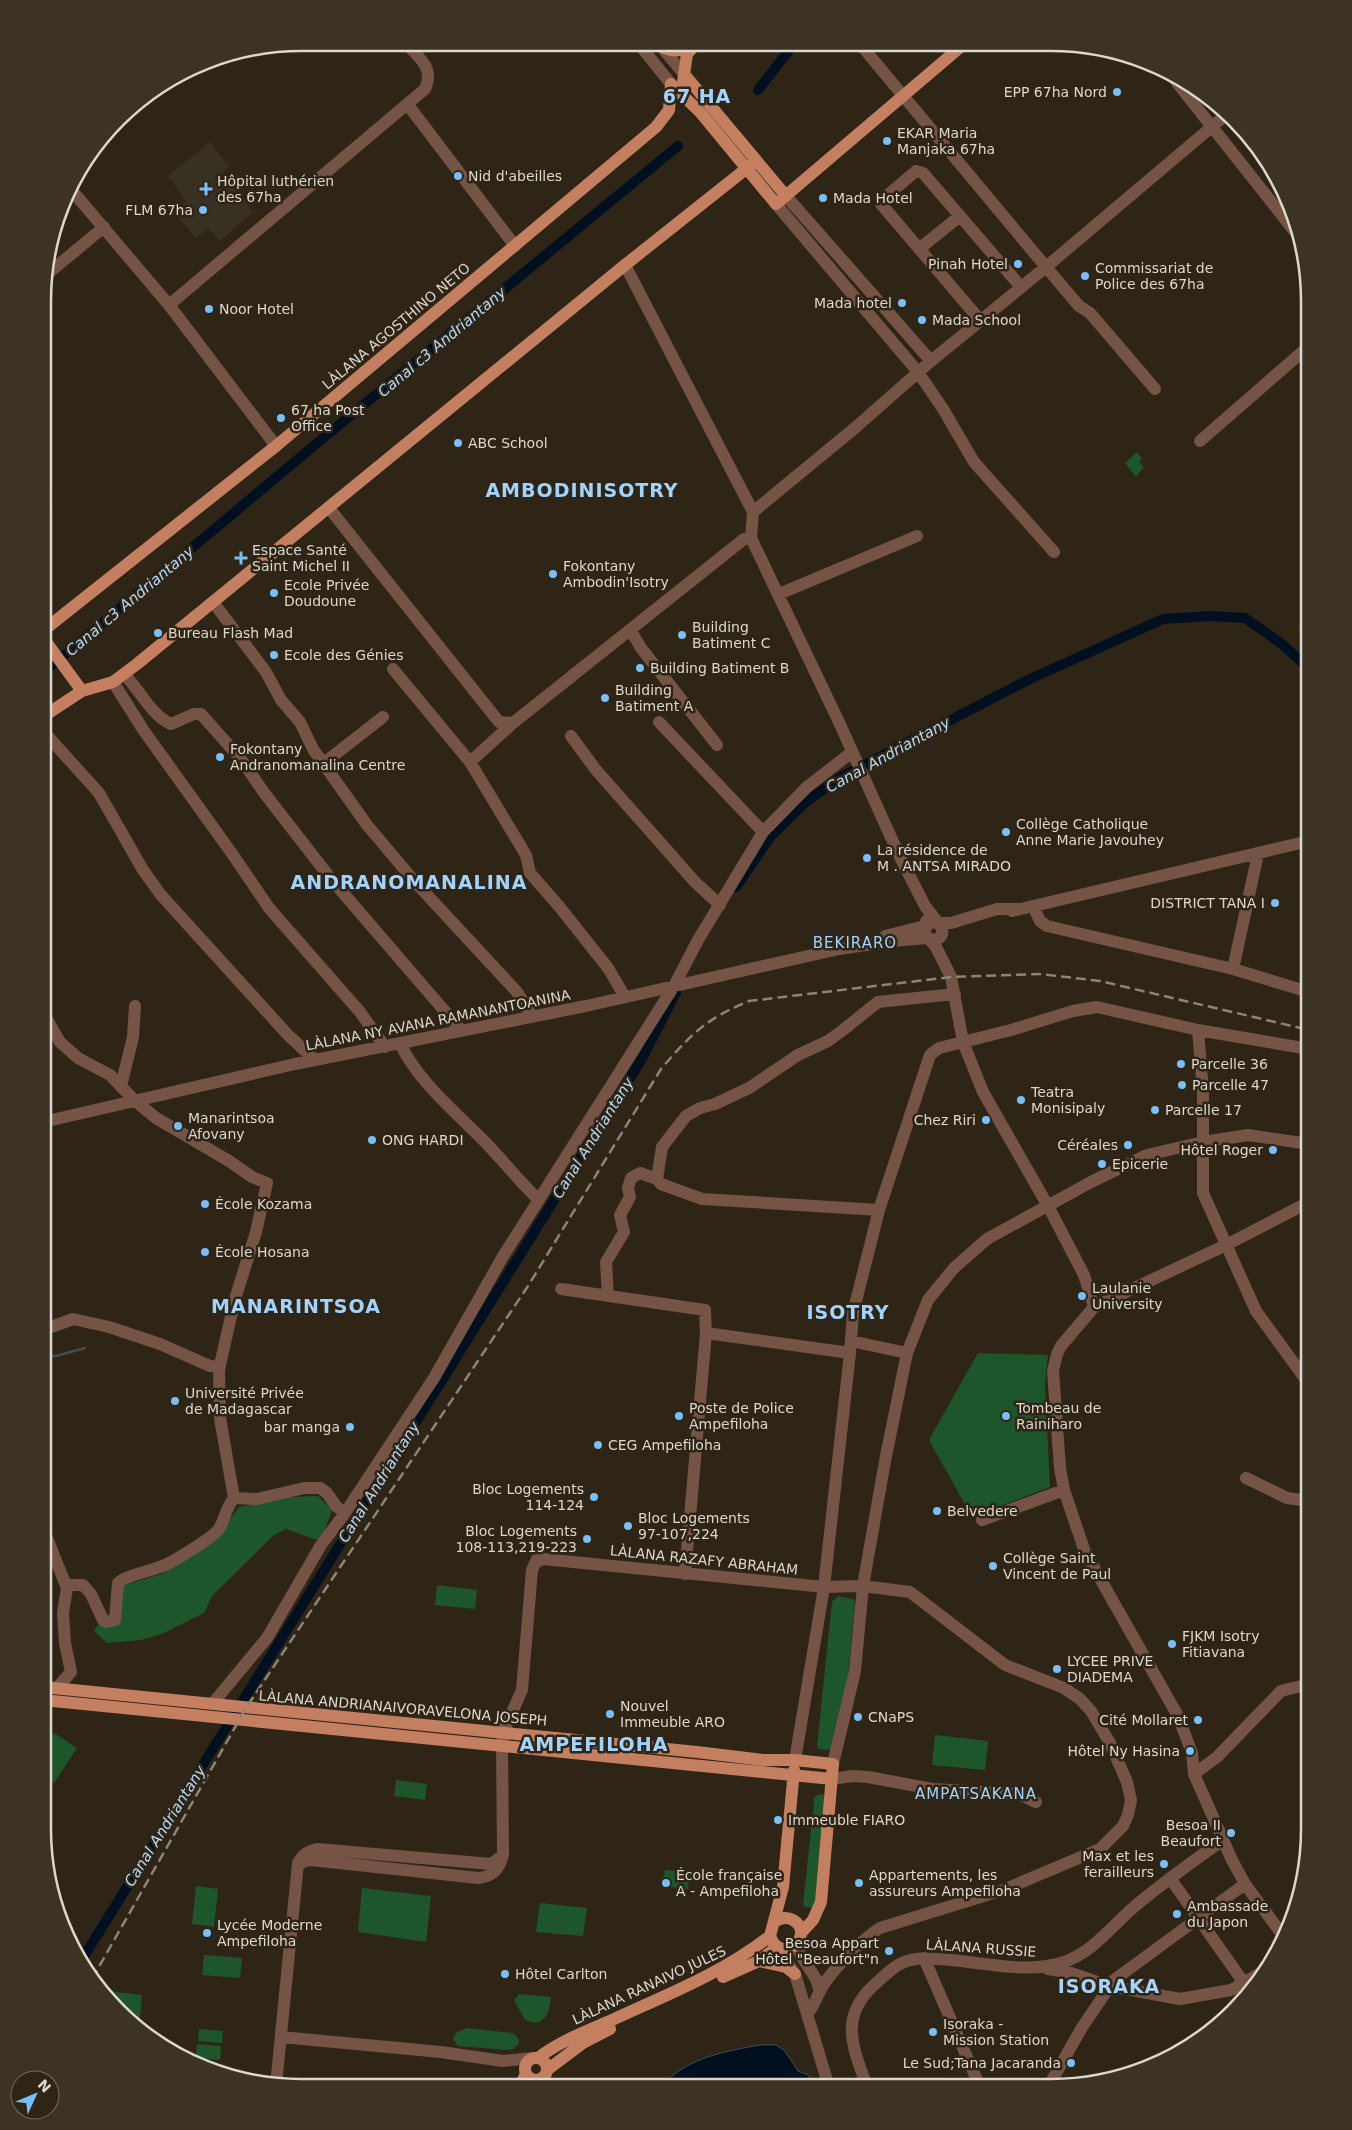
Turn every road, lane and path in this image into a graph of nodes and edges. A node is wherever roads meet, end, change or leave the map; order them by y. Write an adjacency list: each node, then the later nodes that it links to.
1 (413, 51): 11 (street)
2 (644, 51): 8 (street)
3 (666, 51): 7 (street)
4 (689, 51): 7 (main road)
5 (866, 51): 10 (street)
6 (956, 51): 10 (main road)
7 (684, 74): 8 (main road); 14 (main road)
8 (671, 84): 14 (main road); 20 (main road, LÀLANA AGOSTHINO NETO)
9 (1182, 88): 13 (street)
10 (904, 97): 16 (main road); 23 (street)
11 (408, 105): 20 (street); 26 (street)
12 (1222, 118): 13 (street)
13 (1213, 126): 18 (street); 23 (street)
14 (752, 165): 16 (main road); 22 (main road)
15 (75, 194): 19 (street)
16 (781, 200): 29 (street); 30 (street)
17 (960, 216): 21 (street); 21 (street); 25 (street)
18 (1287, 222)
19 (104, 227): 24 (street); 26 (street)
20 (515, 246): 33 (main road, LÀLANA AGOSTHINO NETO)
21 (919, 249): 27 (street)
22 (625, 265): 34 (main road); 35 (street)
23 (1046, 268): 25 (street); 31 (street)
24 (53, 269)
25 (1021, 287): 27 (street)
26 (169, 305): 33 (street)
27 (980, 320): 29 (street)
28 (1301, 354): 32 (street)
29 (930, 361): 30 (street)
30 (918, 372): 35 (street); 38 (street)
31 (1155, 389)
32 (1200, 441)
33 (276, 446): 42 (main road, LÀLANA AGOSTHINO NETO)
34 (329, 508): 40 (main road); 51 (street)
35 (753, 512): 37 (street)
36 (917, 536): 39 (street)
37 (751, 538): 39 (street); 41 (street)
38 (1054, 552)
39 (779, 594): 55 (street)
40 (213, 602): 45 (main road); 57 (street)
41 (631, 631): 51 (street); 54 (street)
42 (51, 638)
43 (51, 649): 47 (main road)
44 (393, 669): 56 (street)
45 (124, 674): 46 (main road); 75 (street)
46 (113, 682): 47 (main road); 79 (street)
47 (77, 695): 48 (main road)
48 (51, 712)
49 (383, 717): 57 (street)
50 (659, 722): 58 (street)
51 (513, 724): 56 (street)
52 (571, 736): 61 (street)
53 (51, 740): 81 (street)
54 (717, 744)
55 (852, 752): 58 (street); 62 (street)
56 (470, 762): 71 (street)
57 (324, 764): 73 (street)
58 (762, 832): 61 (street)
59 (1301, 844): 60 (street, LÀLANA NY AVANA RAMANANTOANINA)
60 (1258, 854): 63 (street, LÀLANA NY AVANA RAMANANTOANINA); 67 (street)
61 (720, 905): 68 (street)
62 (925, 906): 64 (street); 65 (street)
63 (1026, 907): 64 (street, LÀLANA NY AVANA RAMANANTOANINA); 67 (street)
64 (940, 930): 65 (street, LÀLANA NY AVANA RAMANANTOANINA); 66 (street)
65 (926, 932): 66 (street); 68 (street, LÀLANA NY AVANA RAMANANTOANINA)
66 (941, 957): 70 (street)
67 (1233, 969): 69 (street)
68 (674, 986): 71 (street, LÀLANA NY AVANA RAMANANTOANINA); 88 (street)
69 (1301, 990)
70 (955, 994): 77 (street); 87 (street)
71 (625, 997): 73 (street, LÀLANA NY AVANA RAMANANTOANINA)
72 (135, 1006): 82 (street)
73 (532, 1016): 75 (street, LÀLANA NY AVANA RAMANANTOANINA)
74 (51, 1026): 82 (street)
75 (461, 1030): 78 (street, LÀLANA NY AVANA RAMANANTOANINA)
76 (1198, 1030): 77 (street); 80 (street); 85 (street)
77 (963, 1042): 89 (street); 91 (street)
78 (400, 1043): 79 (street, LÀLANA NY AVANA RAMANANTOANINA); 88 (street)
79 (384, 1047): 81 (street, LÀLANA NY AVANA RAMANANTOANINA)
80 (1301, 1048)
81 (314, 1060): 83 (street, LÀLANA NY AVANA RAMANANTOANINA)
82 (121, 1086): 83 (street)
83 (134, 1100): 84 (street, LÀLANA NY AVANA RAMANANTOANINA); 100 (street)
84 (51, 1120)
85 (1203, 1142): 86 (street); 89 (street); 92 (street)
86 (1301, 1143)
87 (657, 1180): 91 (street); 94 (street)
88 (539, 1200): 106 (street)
89 (1048, 1206): 95 (street); 99 (street)
90 (1301, 1206): 92 (street)
91 (879, 1210): 98 (street)
92 (1226, 1244): 95 (street); 101 (street)
93 (561, 1289): 94 (street)
94 (608, 1296): 97 (street)
95 (1094, 1308): 103 (street)
96 (51, 1327): 100 (street)
97 (706, 1333): 98 (street); 109 (street)
98 (851, 1347): 99 (street); 111 (street)
99 (907, 1353): 110 (street)
100 (215, 1366): 105 (street)
101 (1301, 1373)
102 (1246, 1478): 104 (street)
103 (1064, 1490): 107 (street); 123 (street)
104 (1301, 1500)
105 (231, 1501): 106 (street); 112 (street)
106 (345, 1512): 117 (street)
107 (982, 1520)
108 (51, 1548): 112 (street)
109 (686, 1574): 111 (street, LÀLANA RAZAFY ABRAHAM); 119 (street, LÀLANA RAZAFY ABRAHAM)
110 (863, 1586): 111 (street, LÀLANA RAZAFY ABRAHAM); 122 (street); 143 (street, LÀLANA RAZAFY ABRAHAM)
111 (824, 1587): 121 (street)
112 (67, 1588): 115 (street)
113 (1301, 1686): 123 (street)
114 (51, 1688): 115 (main road)
115 (57, 1688): 117 (main road)
116 (51, 1701): 118 (main road)
117 (213, 1704): 118 (main road)
118 (244, 1713): 119 (main road, LÀLANA ANDRIANAIVORAVELONA JOSEPH); 120 (main road, LÀLANA ANDRIANAIVORAVELONA JOSEPH)
119 (503, 1732): 120 (street); 121 (main road, LÀLANA ANDRIANAIVORAVELONA JOSEPH)
120 (502, 1746): 124 (main road, LÀLANA ANDRIANAIVORAVELONA JOSEPH); 128 (street)
121 (796, 1755): 122 (main road, LÀLANA ANDRIANAIVORAVELONA JOSEPH); 124 (main road)
122 (833, 1764): 125 (main road)
123 (1194, 1774): 127 (street)
124 (793, 1776): 125 (main road, LÀLANA ANDRIANAIVORAVELONA JOSEPH); 133 (main road)
125 (832, 1779): 126 (street); 135 (main road)
126 (1036, 1802)
127 (1222, 1840): 130 (street, LÀLANA RUSSIE); 131 (street)
128 (504, 1855): 129 (street); 129 (street)
129 (298, 1864): 148 (street)
130 (1170, 1878): 132 (street); 141 (street, LÀLANA RUSSIE)
131 (1246, 1884): 132 (street); 134 (street)
132 (1198, 1918): 144 (street); 145 (street)
133 (774, 1922): 135 (main road); 136 (main road)
134 (1279, 1930)
135 (801, 1933): 137 (main road)
136 (770, 1936): 138 (main road); 149 (main road, LÀLANA RANAIVO JULES)
137 (795, 1946): 138 (main road); 143 (street)
138 (777, 1947): 140 (main road, LÀLANA RANAIVO JULES); 142 (street)
139 (924, 1958): 141 (street, LÀLANA RUSSIE); 156 (street, LÀLANA RUSSIE); 157 (street)
140 (759, 1961): 142 (main road); 153 (main road, LÀLANA RANAIVO JULES)
141 (1041, 1968): 145 (street)
142 (795, 1974): 147 (street)
143 (818, 1985): 147 (street)
144 (1246, 1985)
145 (1109, 1986): 146 (street); 158 (street)
146 (1244, 1988)
147 (807, 2014): 155 (street)
148 (281, 2037): 150 (street); 152 (street)
149 (536, 2058): 150 (street); 151 (main road); 153 (main road)
150 (503, 2061): 151 (street)
151 (526, 2072): 153 (main road); 154 (main road)
152 (277, 2077)
153 (541, 2078)
154 (523, 2079)
155 (827, 2079)
156 (864, 2079)
157 (977, 2079)
158 (1053, 2079)

